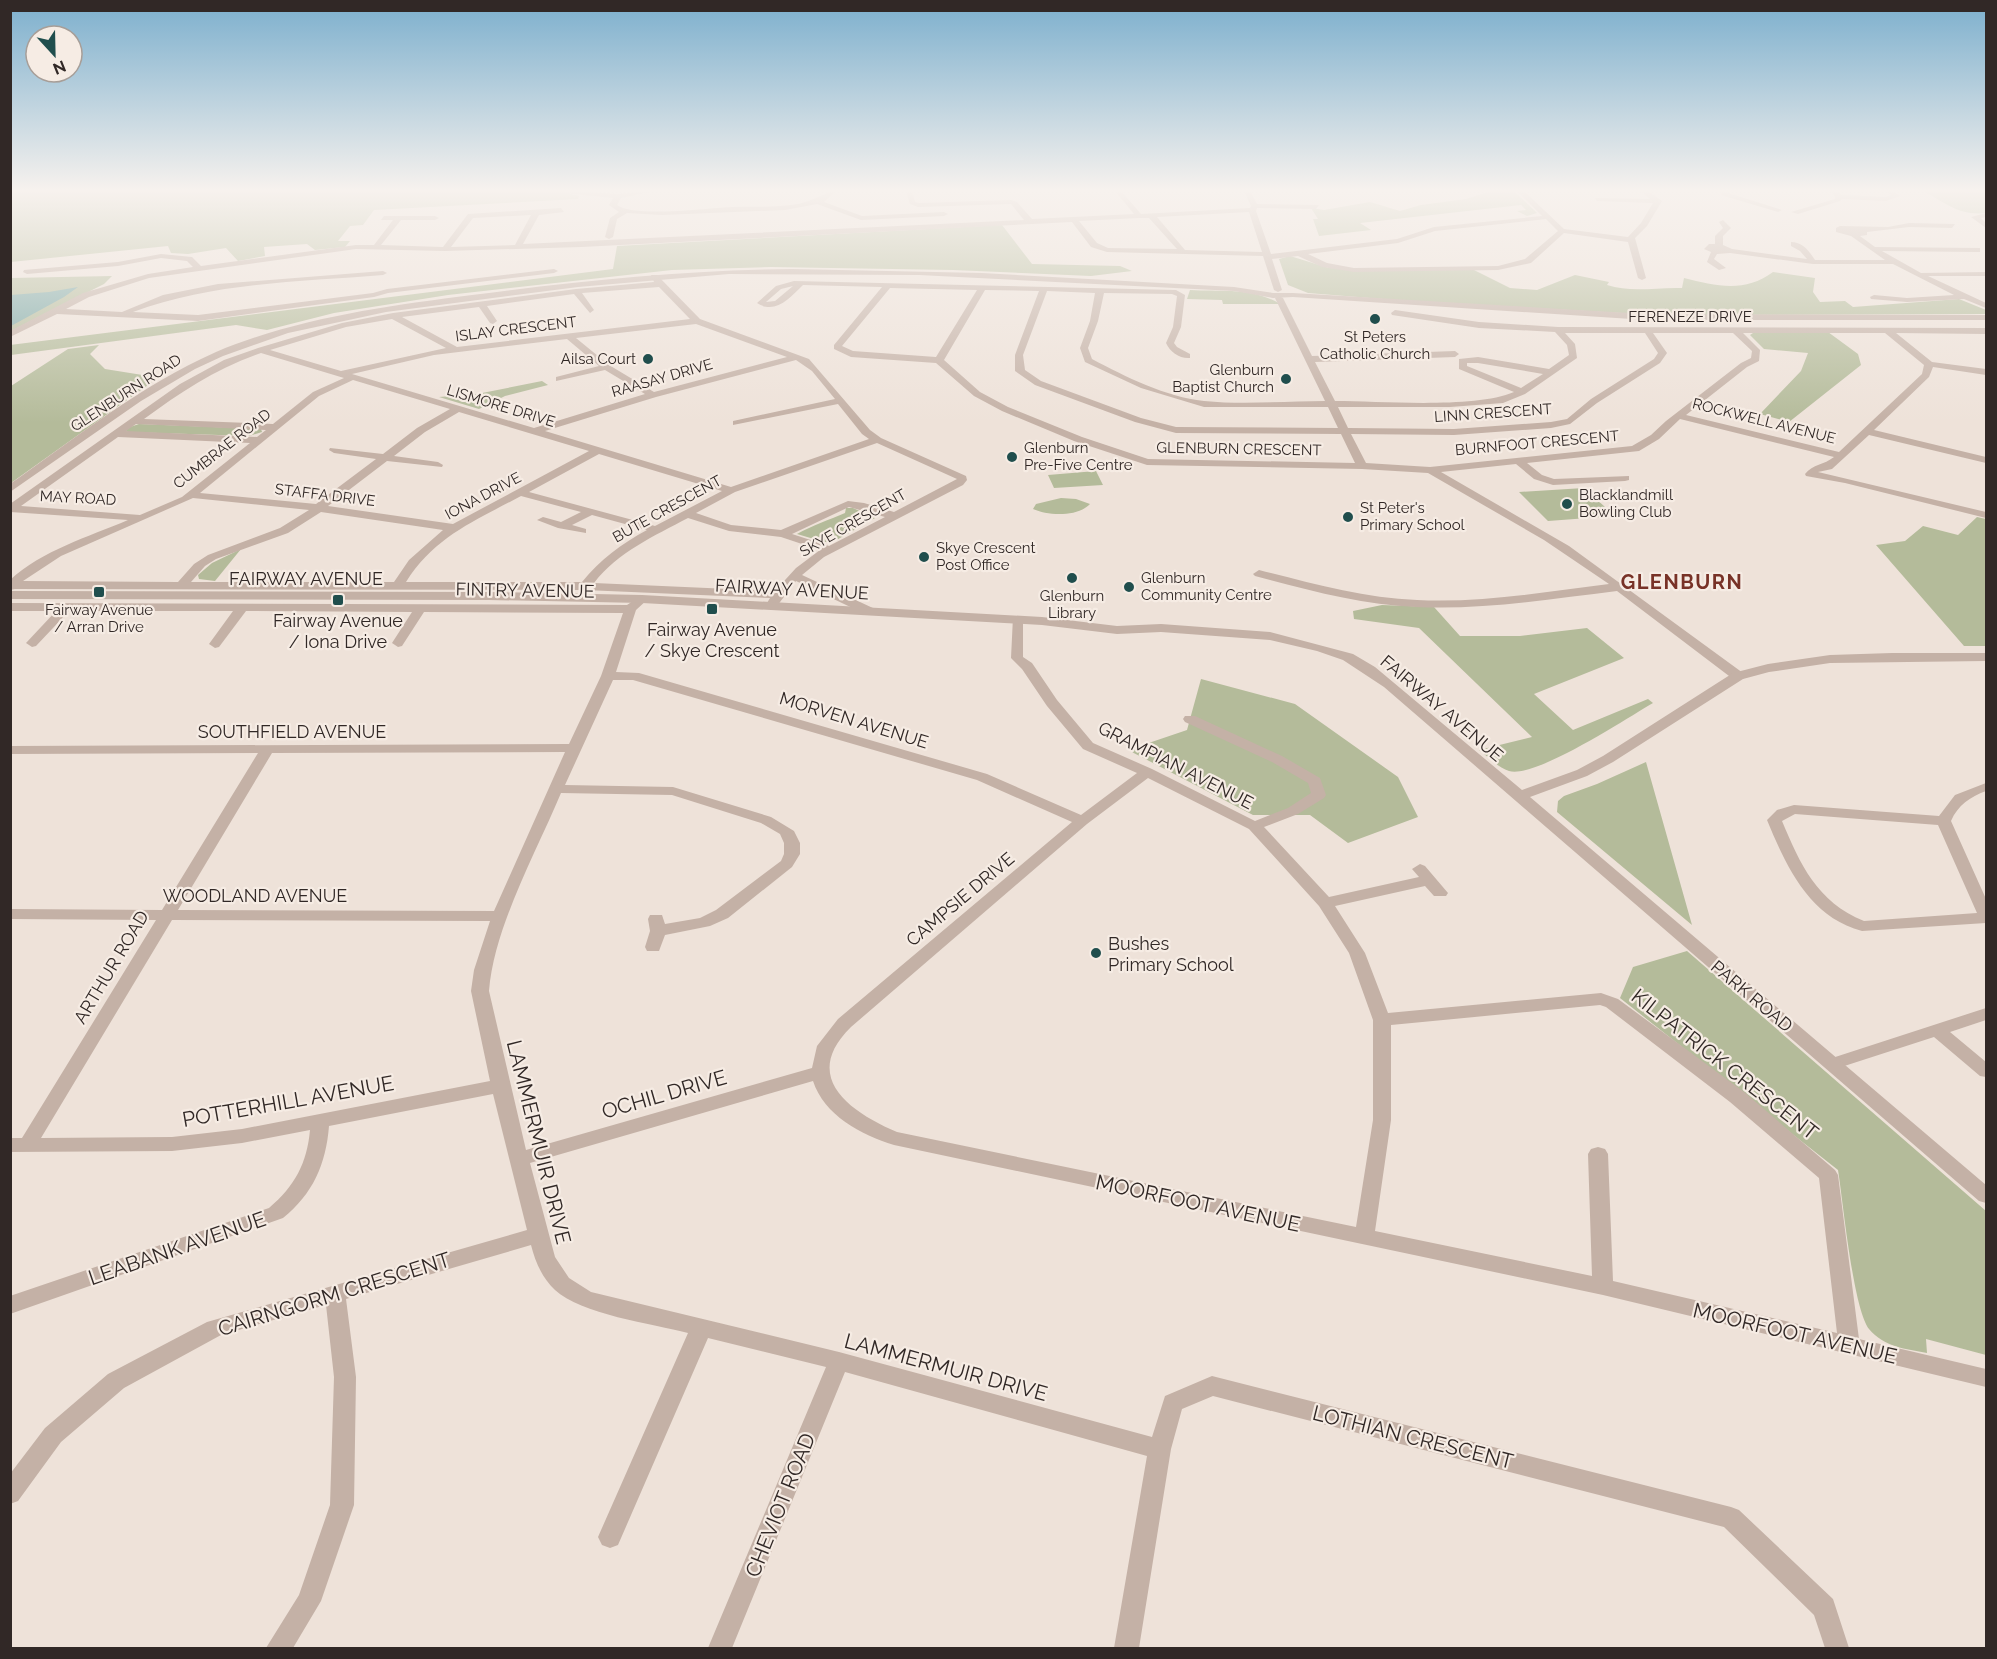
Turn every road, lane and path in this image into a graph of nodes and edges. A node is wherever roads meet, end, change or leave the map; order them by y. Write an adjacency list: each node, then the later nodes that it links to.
1 (77, 268): 11 (street)
2 (195, 268): 31 (street)
3 (359, 268): 33 (street)
4 (386, 268): 23 (street)
5 (1271, 268): 25 (street)
6 (1345, 268): 7 (street)
7 (1468, 268)
8 (1639, 268): 15 (street)
9 (1908, 268): 13 (street)
10 (554, 272): 23 (street)
11 (27, 273)
12 (937, 274): 16 (street, GLENBURN ROAD); 19 (street); 25 (street, GLENBURN ROAD)
13 (1920, 274): 14 (street); 27 (street)
14 (1986, 274)
15 (1642, 278)
16 (656, 280): 24 (street, GLENBURN ROAD); 38 (street); 88 (street, GLENBURN ROAD)
17 (801, 284): 18 (street)
18 (888, 285): 19 (street); 53 (street)
19 (934, 286): 20 (street)
20 (983, 287): 21 (street); 53 (street)
21 (1044, 289): 22 (street); 71 (street)
22 (1100, 290): 50 (street); 64 (street)
23 (387, 291): 33 (street)
24 (576, 291): 28 (street, GLENBURN ROAD); 30 (street)
25 (1279, 294): 35 (street); 52 (street)
26 (1874, 297): 27 (street)
27 (1965, 297): 29 (street)
28 (481, 303): 34 (street, GLENBURN ROAD); 37 (street)
29 (1986, 306)
30 (590, 310)
31 (55, 311): 33 (street); 45 (street)
32 (1395, 313): 39 (street, FERENEZE DRIVE)
33 (120, 315)
34 (393, 316): 47 (street); 48 (street, GLENBURN ROAD)
35 (1675, 317): 36 (street); 41 (street)
36 (1986, 318)
37 (493, 321)
38 (697, 321): 46 (street, ISLAY CRESCENT); 51 (street)
39 (1558, 330): 40 (street, FERENEZE DRIVE); 56 (street)
40 (1647, 330): 41 (street, FERENEZE DRIVE); 71 (street, LINN CRESCENT)
41 (1686, 330): 43 (street, FERENEZE DRIVE)
42 (1886, 330): 43 (street, FERENEZE DRIVE); 44 (street, FERENEZE DRIVE); 54 (street)
43 (1736, 331): 66 (street, BURNFOOT CRESCENT)
44 (1986, 331)
45 (10, 335)
46 (569, 336): 47 (street, ISLAY CRESCENT); 55 (street)
47 (455, 349): 58 (street, ISLAY CRESCENT)
48 (261, 350): 58 (street, LISMORE DRIVE); 67 (street, GLENBURN ROAD)
49 (1455, 354): 52 (street)
50 (1187, 356)
51 (798, 357): 62 (street, RAASAY DRIVE); 63 (street)
52 (1309, 359): 64 (street)
53 (939, 360): 83 (street, GLENBURN CRESCENT)
54 (1929, 364): 57 (street); 72 (street)
55 (606, 367): 60 (street); 62 (street)
56 (1550, 372): 61 (street); 61 (street)
57 (1986, 372)
58 (340, 374): 59 (street, LISMORE DRIVE)
59 (353, 377): 65 (street, LISMORE DRIVE); 69 (street, CUMBRAE ROAD)
60 (559, 380)
61 (1522, 392): 64 (street)
62 (654, 395): 70 (street, RAASAY DRIVE)
63 (840, 401): 68 (street); 75 (street)
64 (1332, 405): 71 (street)
65 (458, 409): 70 (street, LISMORE DRIVE); 79 (street)
66 (1680, 416): 78 (street, ROCKWELL AVENUE); 81 (street, BURNFOOT CRESCENT)
67 (132, 421): 69 (street); 73 (street, GLENBURN ROAD)
68 (736, 423)
69 (276, 427): 74 (street, CUMBRAE ROAD)
70 (536, 431): 77 (street, LISMORE DRIVE)
71 (1347, 432): 83 (street)
72 (1869, 432): 78 (street); 80 (street)
73 (115, 434): 74 (street); 93 (street, GLENBURN ROAD)
74 (260, 440): 91 (street, CUMBRAE ROAD)
75 (877, 440): 89 (street, BUTE CRESCENT); 97 (street, SKYE CRESCENT)
76 (334, 450): 79 (street)
77 (597, 451): 89 (street, LISMORE DRIVE); 90 (street, IONA DRIVE)
78 (1842, 456): 84 (street)
79 (386, 457): 82 (street); 92 (street)
80 (1986, 460)
81 (1518, 461): 85 (street, BURNFOOT CRESCENT); 86 (street)
82 (438, 465)
83 (1362, 466): 85 (street, BURNFOOT CRESCENT)
84 (1828, 467): 87 (street); 87 (street)
85 (1430, 470): 111 (street)
86 (1625, 478)
87 (1845, 480): 95 (street)
88 (10, 489)
89 (731, 490): 96 (street, BUTE CRESCENT)
90 (521, 493): 94 (street); 101 (street, IONA DRIVE)
91 (191, 495): 92 (street, STAFFA DRIVE); 98 (street, CUMBRAE ROAD)
92 (319, 508): 101 (street, STAFFA DRIVE); 108 (street)
93 (10, 509): 98 (street, MAY ROAD)
94 (591, 511): 100 (street); 102 (street)
95 (1985, 512)
96 (688, 514): 102 (street, BUTE CRESCENT); 104 (street)
97 (894, 516): 104 (street); 105 (street, SKYE CRESCENT)
98 (143, 517): 112 (street, CUMBRAE ROAD)
99 (543, 520): 100 (street)
100 (562, 526): 103 (street)
101 (454, 528): 109 (street, IONA DRIVE)
102 (657, 530): 110 (street, BUTE CRESCENT)
103 (582, 531)
104 (782, 534): 105 (street)
105 (831, 550): 107 (street, SKYE CRESCENT)
106 (1259, 574): 111 (street)
107 (795, 576): 114 (street, SKYE CRESCENT); 120 (street)
108 (182, 585): 109 (street, FAIRWAY AVENUE); 112 (street, FAIRWAY AVENUE)
109 (398, 585): 110 (street, FAIRWAY AVENUE)
110 (585, 586): 114 (street, FAIRWAY AVENUE)
111 (1617, 587): 127 (street)
112 (11, 588): 113 (street, FAIRWAY AVENUE)
113 (33, 595): 115 (street, FAIRWAY AVENUE); 116 (street)
114 (775, 600): 115 (street, FAIRWAY AVENUE); 120 (street, FAIRWAY AVENUE)
115 (636, 604): 118 (street, FINTRY AVENUE); 126 (street, LAMMERMUIR DRIVE)
116 (16, 607): 117 (street, FINTRY AVENUE)
117 (66, 607): 119 (street, FINTRY AVENUE); 122 (street)
118 (420, 607): 119 (street, FINTRY AVENUE); 124 (street)
119 (242, 608): 123 (street)
120 (871, 612): 121 (street, FAIRWAY AVENUE)
121 (1017, 620): 132 (street, GRAMPIAN AVENUE); 135 (street, FAIRWAY AVENUE)
122 (32, 643)
123 (215, 644)
124 (398, 644)
125 (1986, 657): 127 (street)
126 (608, 676): 129 (street, LAMMERMUIR DRIVE); 137 (street, MORVEN AVENUE)
127 (1738, 676): 135 (street)
128 (1190, 719): 138 (street)
129 (573, 748): 130 (street, SOUTHFIELD AVENUE); 134 (street, LAMMERMUIR DRIVE)
130 (268, 749): 131 (street, SOUTHFIELD AVENUE); 141 (street, ARTHUR ROAD)
131 (10, 750)
132 (1147, 772): 137 (street, CAMPSIE DRIVE); 138 (street, GRAMPIAN AVENUE)
133 (1986, 787): 136 (street)
134 (557, 789): 143 (street, LAMMERMUIR DRIVE); 145 (street)
135 (1519, 796): 149 (street, PARK ROAD)
136 (1944, 821): 144 (street); 144 (street)
137 (1082, 822): 151 (street, CAMPSIE DRIVE)
138 (1254, 826): 140 (street, GRAMPIAN AVENUE)
139 (1440, 893): 140 (street)
140 (1325, 903): 147 (street, GRAMPIAN AVENUE)
141 (166, 913): 142 (street, WOODLAND AVENUE); 143 (street, WOODLAND AVENUE); 154 (street, ARTHUR ROAD)
142 (10, 914)
143 (500, 916): 152 (street, LAMMERMUIR DRIVE)
144 (1986, 917)
145 (656, 932)
146 (1986, 1014): 148 (street)
147 (1382, 1020): 159 (street, GRAMPIAN AVENUE); 164 (street, KILPATRICK CRESCENT)
148 (1936, 1030): 149 (street); 150 (street)
149 (1832, 1064): 157 (street, PARK ROAD)
150 (1986, 1071)
151 (821, 1072): 156 (street, OCHIL DRIVE); 159 (street, MOORFOOT AVENUE)
152 (500, 1086): 153 (street, POTTERHILL AVENUE); 156 (street, LAMMERMUIR DRIVE)
153 (320, 1120): 154 (street, POTTERHILL AVENUE); 162 (street, LEABANK AVENUE)
154 (19, 1145)
155 (1598, 1154): 160 (street)
156 (519, 1159): 158 (street, LAMMERMUIR DRIVE)
157 (1986, 1196)
158 (537, 1235): 161 (street, CAIRNGORM CRESCENT); 163 (street, LAMMERMUIR DRIVE)
159 (1364, 1238): 160 (street, MOORFOOT AVENUE)
160 (1604, 1287): 164 (street, MOORFOOT AVENUE)
161 (335, 1292): 168 (street, CAIRNGORM CRESCENT); 170 (street)
162 (10, 1305)
163 (702, 1326): 165 (street, LAMMERMUIR DRIVE); 169 (street)
164 (1849, 1346): 166 (street, MOORFOOT AVENUE)
165 (839, 1361): 167 (street, LAMMERMUIR DRIVE); 171 (street, CHEVIOT ROAD)
166 (1986, 1378)
167 (1160, 1449): 172 (street, LOTHIAN CRESCENT); 173 (street, LOTHIAN CRESCENT)
168 (10, 1493)
169 (610, 1537)
170 (279, 1648)
171 (720, 1648)
172 (1126, 1648)
173 (1837, 1648)

